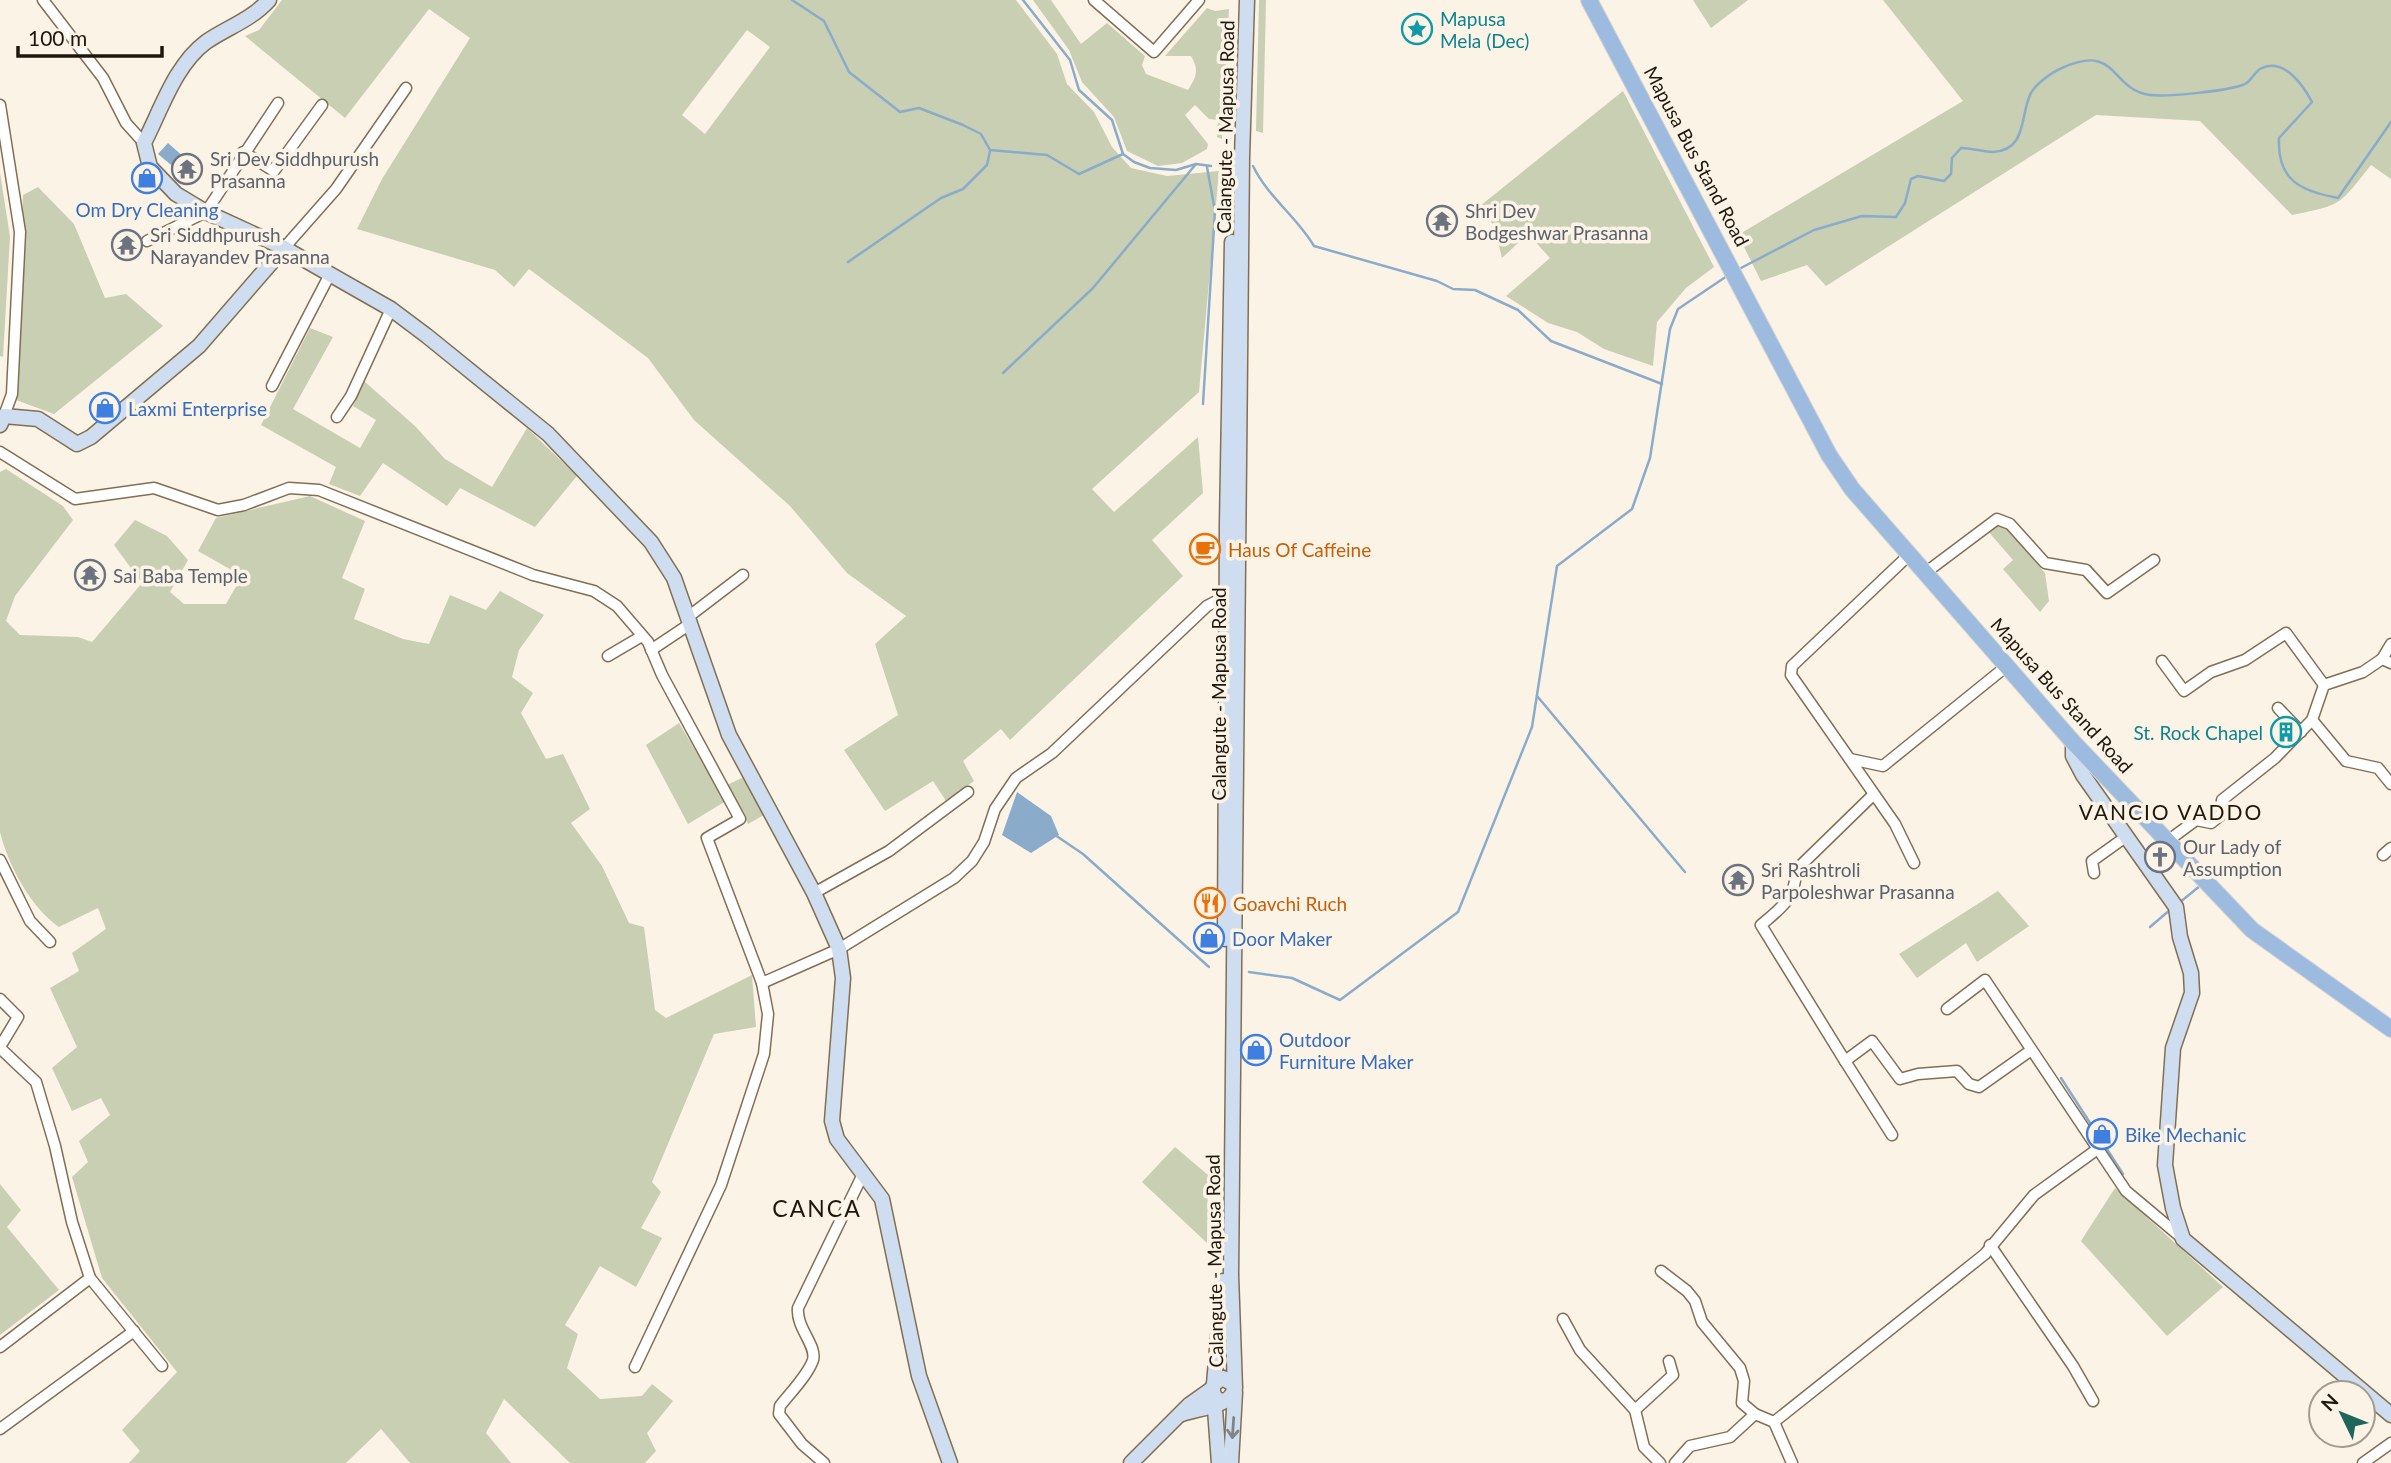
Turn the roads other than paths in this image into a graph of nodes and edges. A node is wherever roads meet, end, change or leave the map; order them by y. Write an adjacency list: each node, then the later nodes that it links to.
1 (43, 0): 13 (street)
2 (269, 0): 13 (street)
3 (1094, 0): 4 (street)
4 (1199, 0)
5 (1239, 0): 29 (street, Calangute - Mapusa Road)
6 (1247, 0): 29 (street, Calangute - Mapusa Road)
7 (1589, 0): 20 (main road, Mapusa Bus Stand Road)
8 (1601, 0): 20 (main road, Mapusa Bus Stand Road)
9 (407, 88): 17 (street)
10 (278, 103): 14 (street)
11 (322, 104): 14 (street)
12 (0, 105): 23 (street)
13 (144, 143): 15 (street)
14 (243, 152): 15 (street)
15 (206, 212): 16 (street); 17 (street)
16 (147, 241)
17 (284, 248): 18 (street); 23 (street)
18 (330, 274): 19 (street); 21 (street)
19 (391, 309): 22 (street); 30 (street)
20 (1765, 333): 25 (main road, Mapusa Bus Stand Road)
21 (272, 386)
22 (337, 417)
23 (1, 418)
24 (0, 452): 31 (street)
25 (1910, 554): 27 (main road, Mapusa Bus Stand Road); 43 (street)
26 (2154, 559): 27 (street)
27 (1925, 573): 37 (main road, Mapusa Bus Stand Road)
28 (743, 575): 30 (street)
29 (1232, 593): 54 (street); 75 (street, Calangute - Mapusa Road); 75 (street, Calangute - Mapusa Road)
30 (689, 621): 33 (street); 52 (street)
31 (642, 636): 33 (street); 34 (street)
32 (2391, 644): 36 (street)
33 (652, 650): 55 (street)
34 (608, 656)
35 (2162, 661): 38 (street)
36 (2386, 661): 38 (street)
37 (2008, 665): 42 (main road, Mapusa Bus Stand Road); 43 (street)
38 (2324, 685): 40 (street)
39 (2277, 708): 41 (street)
40 (2312, 720): 41 (street); 44 (street)
41 (2301, 732): 48 (street)
42 (2074, 742): 47 (street); 48 (main road, Mapusa Bus Stand Road)
43 (1850, 759): 46 (street)
44 (2391, 784)
45 (968, 792): 52 (street)
46 (1873, 795): 50 (street); 61 (street)
47 (2127, 836): 51 (street); 65 (street)
48 (2169, 840): 58 (main road, Mapusa Bus Stand Road)
49 (0, 860): 53 (street)
50 (1914, 863)
51 (2094, 873)
52 (814, 894): 54 (street)
53 (50, 942)
54 (839, 949): 55 (street); 64 (street)
55 (762, 983): 74 (street)
56 (0, 999): 59 (street)
57 (1947, 1009): 60 (street)
58 (2391, 1029)
59 (0, 1047): 68 (street)
60 (2030, 1051): 61 (street); 63 (street)
61 (1845, 1061): 62 (street)
62 (1892, 1135)
63 (2099, 1149): 65 (street); 66 (street)
64 (863, 1174): 83 (street); 84 (street)
65 (2183, 1239): 79 (street)
66 (1990, 1245): 76 (street); 80 (street)
67 (1661, 1271): 78 (street)
68 (90, 1278): 70 (street); 71 (street)
69 (1563, 1319): 77 (street)
70 (134, 1331): 73 (street); 81 (street)
71 (0, 1347)
72 (1669, 1361): 77 (street)
73 (162, 1366)
74 (635, 1367)
75 (1221, 1393): 85 (street); 86 (street, Calangute - Mapusa Road); 87 (street, Calangute - Mapusa Road, one-way to 87)
76 (2093, 1401)
77 (1634, 1410): 88 (street)
78 (1755, 1414): 80 (street); 89 (street)
79 (2391, 1415)
80 (1774, 1422): 90 (street)
81 (0, 1429)
82 (2391, 1443): 91 (street)
83 (824, 1463)
84 (950, 1463)
85 (1131, 1463)
86 (1219, 1463)
87 (1231, 1463)
88 (1660, 1463)
89 (1675, 1463)
90 (1792, 1463)
91 (2363, 1463)

